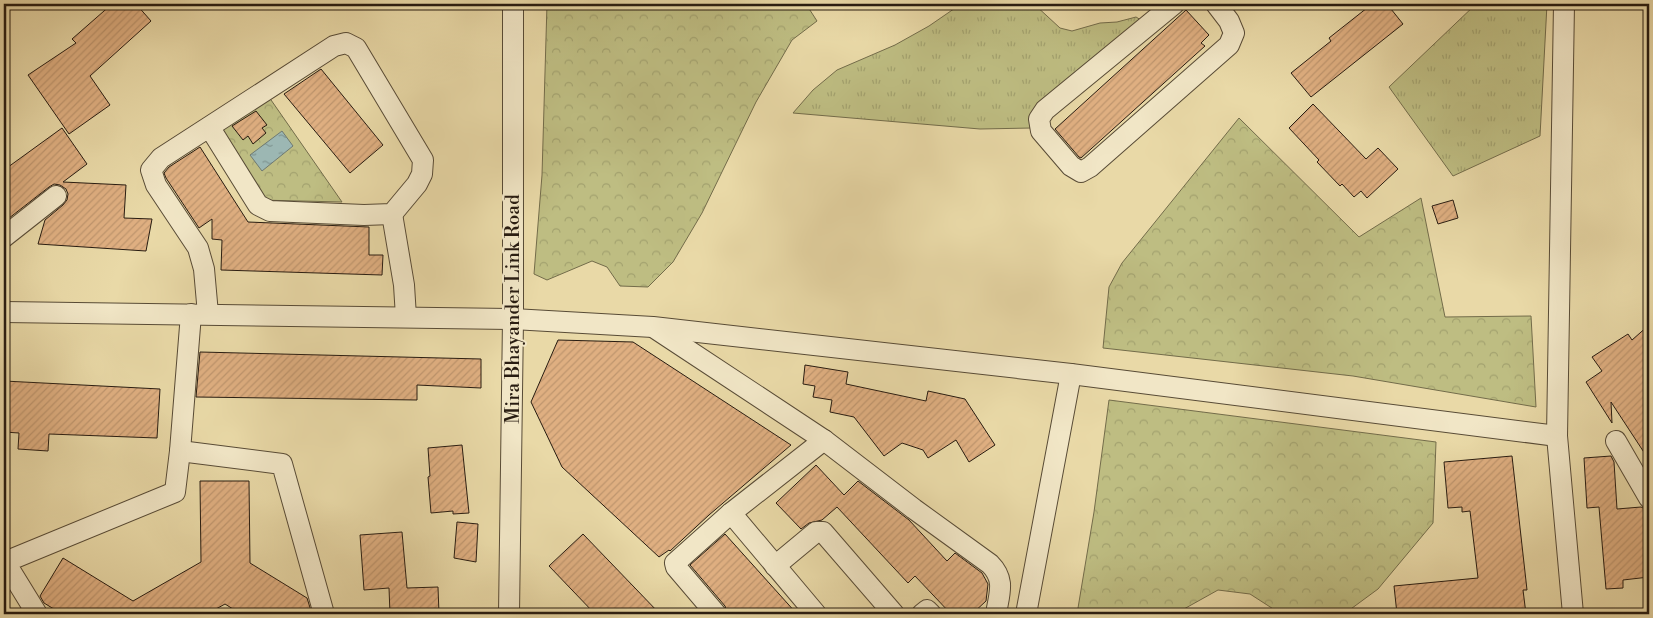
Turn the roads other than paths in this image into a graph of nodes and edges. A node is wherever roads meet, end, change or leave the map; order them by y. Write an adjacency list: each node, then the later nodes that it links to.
1 (513, 4): 12 (street, Mira Bhayander Link Road)
2 (1174, 4): 3 (street)
3 (1216, 4)
4 (1564, 4): 15 (street)
5 (210, 128): 7 (street); 7 (street); 10 (street)
6 (56, 196): 8 (street)
7 (392, 214): 11 (street)
8 (4, 237)
9 (4, 312): 10 (street)
10 (200, 314): 11 (street); 18 (street)
11 (406, 317): 12 (street)
12 (513, 319): 13 (street); 24 (street, Mira Bhayander Link Road)
13 (653, 327): 14 (street); 16 (street)
14 (1071, 374): 15 (street); 31 (street)
15 (1557, 436): 32 (street)
16 (824, 440): 20 (street); 30 (street)
17 (1616, 441): 19 (street)
18 (180, 451): 22 (street); 23 (street)
19 (1649, 498)
20 (730, 513): 21 (street); 25 (street)
21 (775, 566): 26 (street); 27 (street)
22 (37, 614)
23 (324, 614)
24 (509, 614)
25 (716, 614)
26 (816, 614)
27 (894, 614)
28 (922, 614): 29 (street)
29 (931, 614)
30 (996, 614)
31 (1026, 614)
32 (1573, 614)

